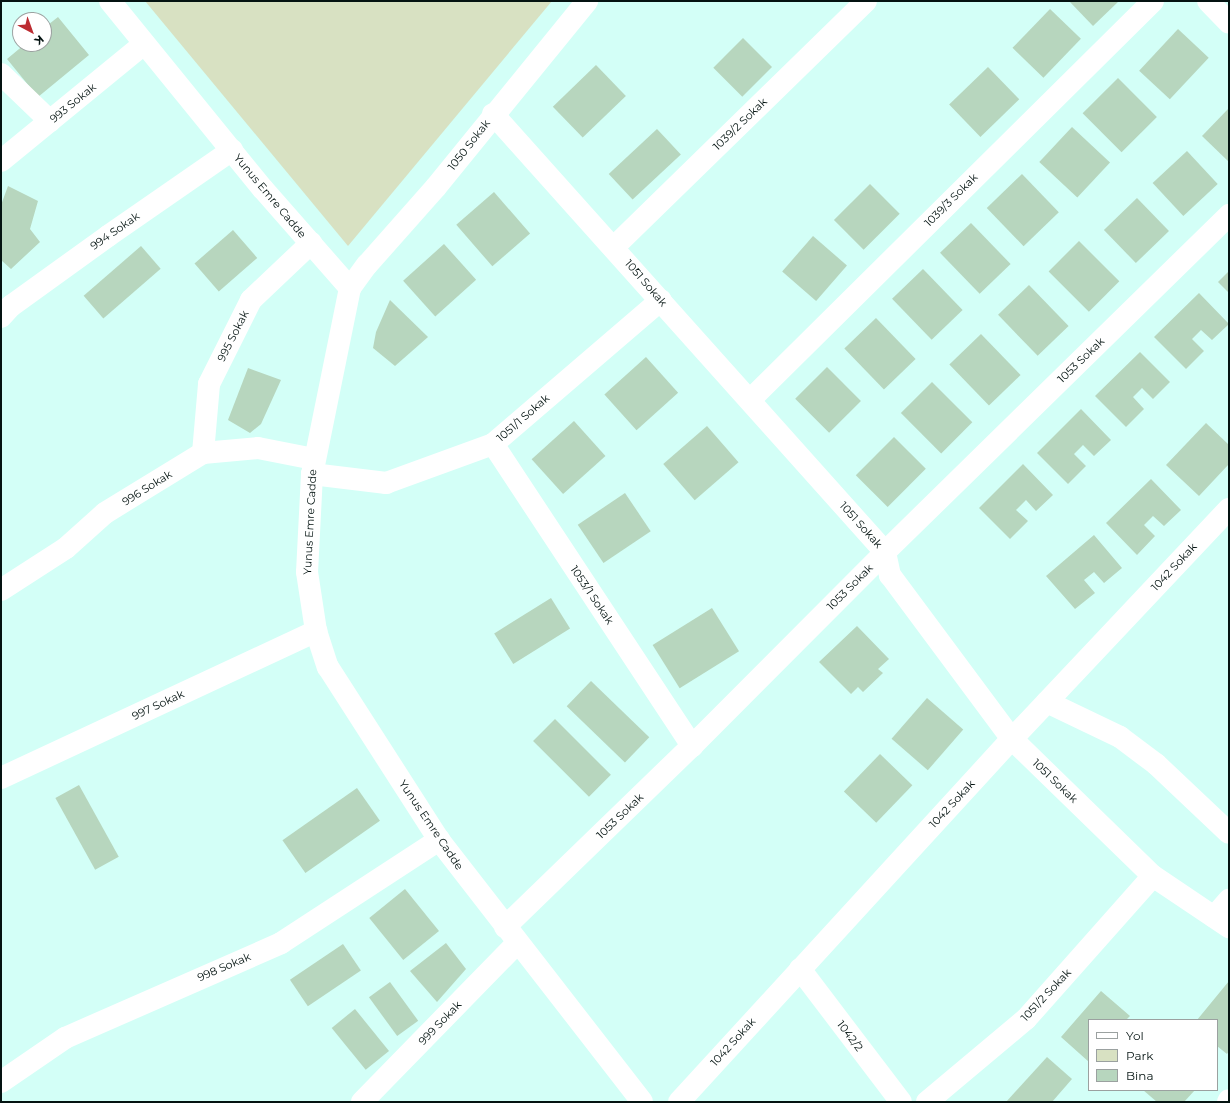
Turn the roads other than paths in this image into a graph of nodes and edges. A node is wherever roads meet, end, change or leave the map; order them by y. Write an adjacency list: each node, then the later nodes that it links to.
1 (110, 1): 7 (street, Yunus Emre Cadde)
2 (587, 1): 9 (street, 1050 Sokak)
3 (866, 1): 15 (street, 1039/2 Sokak)
4 (1153, 1): 19 (street, 1039/3 Sokak)
5 (1208, 1): 6 (street)
6 (1229, 23)
7 (144, 44): 10 (street, 993 Sokak); 11 (street, Yunus Emre Cadde)
8 (1, 74): 10 (street)
9 (493, 114): 15 (street, 1051 Sokak); 16 (street, 1050 Sokak)
10 (50, 121): 12 (street, 993 Sokak)
11 (232, 150): 14 (street, Yunus Emre Cadde); 18 (street, 994 Sokak)
12 (1, 161)
13 (1229, 215): 24 (street, 1053 Sokak)
14 (311, 243): 16 (street, Yunus Emre Cadde); 21 (street, 995 Sokak)
15 (614, 247): 17 (street, 1051 Sokak)
16 (350, 288): 22 (street, Yunus Emre Cadde)
17 (661, 300): 19 (street, 1051 Sokak); 20 (street, 1051/1 Sokak)
18 (1, 317)
19 (750, 400): 24 (street, 1051 Sokak)
20 (493, 444): 22 (street, 1051/1 Sokak); 29 (street, 1053/1 Sokak)
21 (203, 453): 22 (street, 996 Sokak); 25 (street, 996 Sokak)
22 (313, 467): 26 (street, Yunus Emre Cadde)
23 (1228, 510): 27 (street, 1042 Sokak)
24 (885, 552): 28 (street, 1051 Sokak); 29 (street, 1053 Sokak)
25 (1, 590)
26 (316, 631): 30 (street, 997 Sokak); 32 (street, Yunus Emre Cadde)
27 (1047, 702): 28 (street, 1042 Sokak); 31 (street)
28 (1012, 739): 33 (street, 1051 Sokak); 37 (street, 1042 Sokak)
29 (692, 746): 36 (street, 1053 Sokak)
30 (1, 778)
31 (1229, 833)
32 (439, 840): 36 (street, Yunus Emre Cadde); 38 (street, 998 Sokak)
33 (1153, 876): 35 (street, 1051 Sokak); 43 (street, 1051/2 Sokak)
34 (1229, 900): 35 (street)
35 (1222, 922)
36 (511, 935): 39 (street, 999 Sokak); 40 (street, Yunus Emre Cadde)
37 (800, 969): 41 (street, 1042 Sokak); 42 (street, 1042/2)
38 (1, 1082)
39 (362, 1102)
40 (642, 1102)
41 (679, 1102)
42 (900, 1102)
43 (927, 1102)

